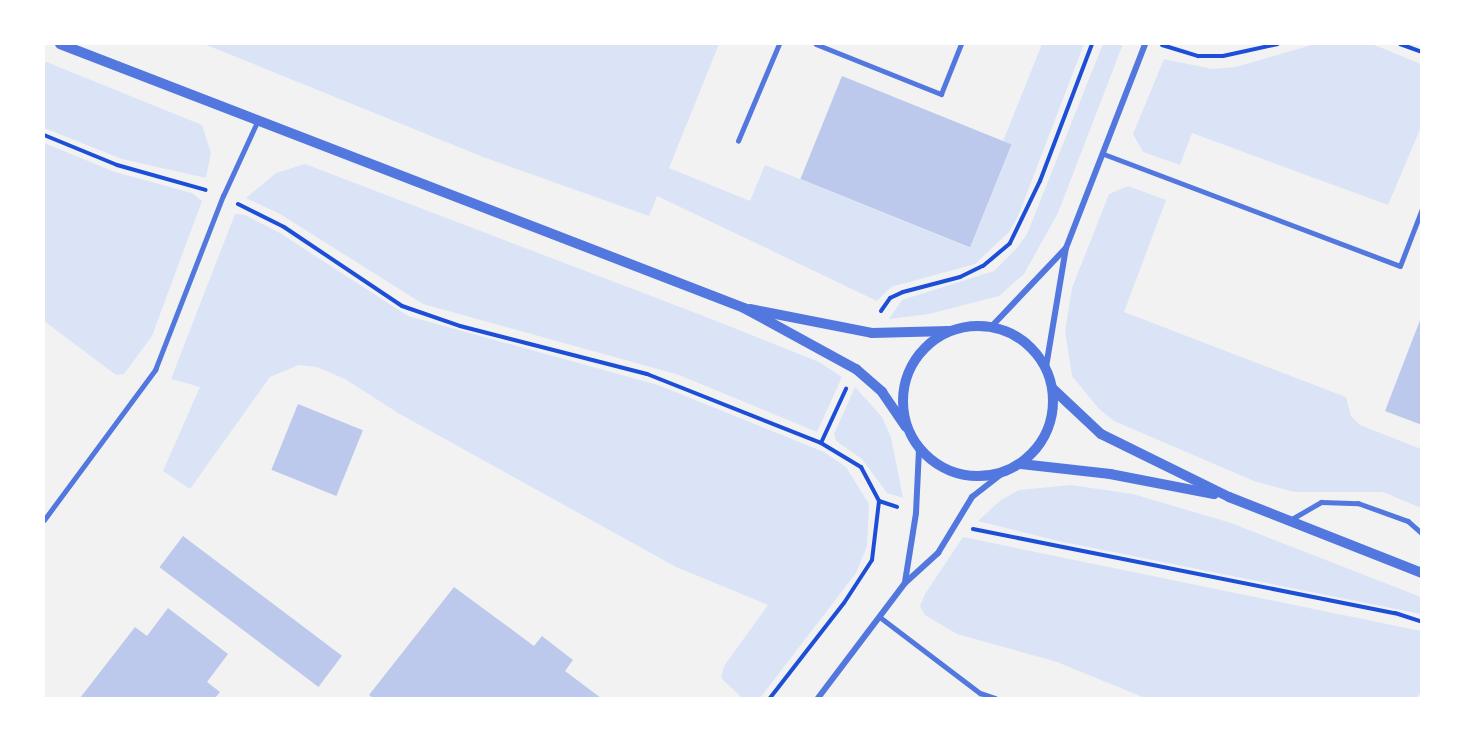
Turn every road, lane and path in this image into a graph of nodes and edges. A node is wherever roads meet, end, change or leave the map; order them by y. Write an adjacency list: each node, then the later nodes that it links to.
1 (60, 44): 11 (street)
2 (779, 44): 13 (lane)
3 (816, 44): 4 (lane)
4 (961, 44)
5 (1092, 44): 21 (path)
6 (1145, 44): 14 (street)
7 (1278, 44): 9 (path)
8 (1400, 44): 10 (path)
9 (1168, 47)
10 (1422, 52)
11 (258, 120): 15 (lane); 18 (street)
12 (44, 135): 15 (path)
13 (738, 141)
14 (1104, 154): 16 (lane); 17 (street)
15 (223, 196): 26 (path); 33 (lane)
16 (1422, 209)
17 (1066, 248): 19 (street); 22 (street)
18 (744, 308): 21 (street); 23 (street)
19 (992, 327): 20 (street); 22 (street)
20 (950, 331): 21 (street); 25 (street)
21 (872, 333)
22 (1046, 367): 24 (street)
23 (856, 369): 25 (street); 26 (path)
24 (1053, 389): 28 (street); 30 (street)
25 (906, 427): 27 (street)
26 (821, 443): 31 (path)
27 (919, 449): 29 (street); 32 (street)
28 (1021, 464): 29 (street); 30 (street)
29 (1001, 474): 35 (street)
30 (1229, 497): 34 (street)
31 (879, 501): 32 (path); 41 (path)
32 (916, 513): 38 (street)
33 (44, 520)
34 (1289, 521): 36 (lane); 37 (street)
35 (954, 525): 38 (street); 40 (path)
36 (1422, 533)
37 (1422, 573)
38 (905, 583): 39 (street)
39 (880, 617): 42 (street); 43 (lane)
40 (1422, 622)
41 (770, 699)
42 (818, 699)
43 (995, 699)

